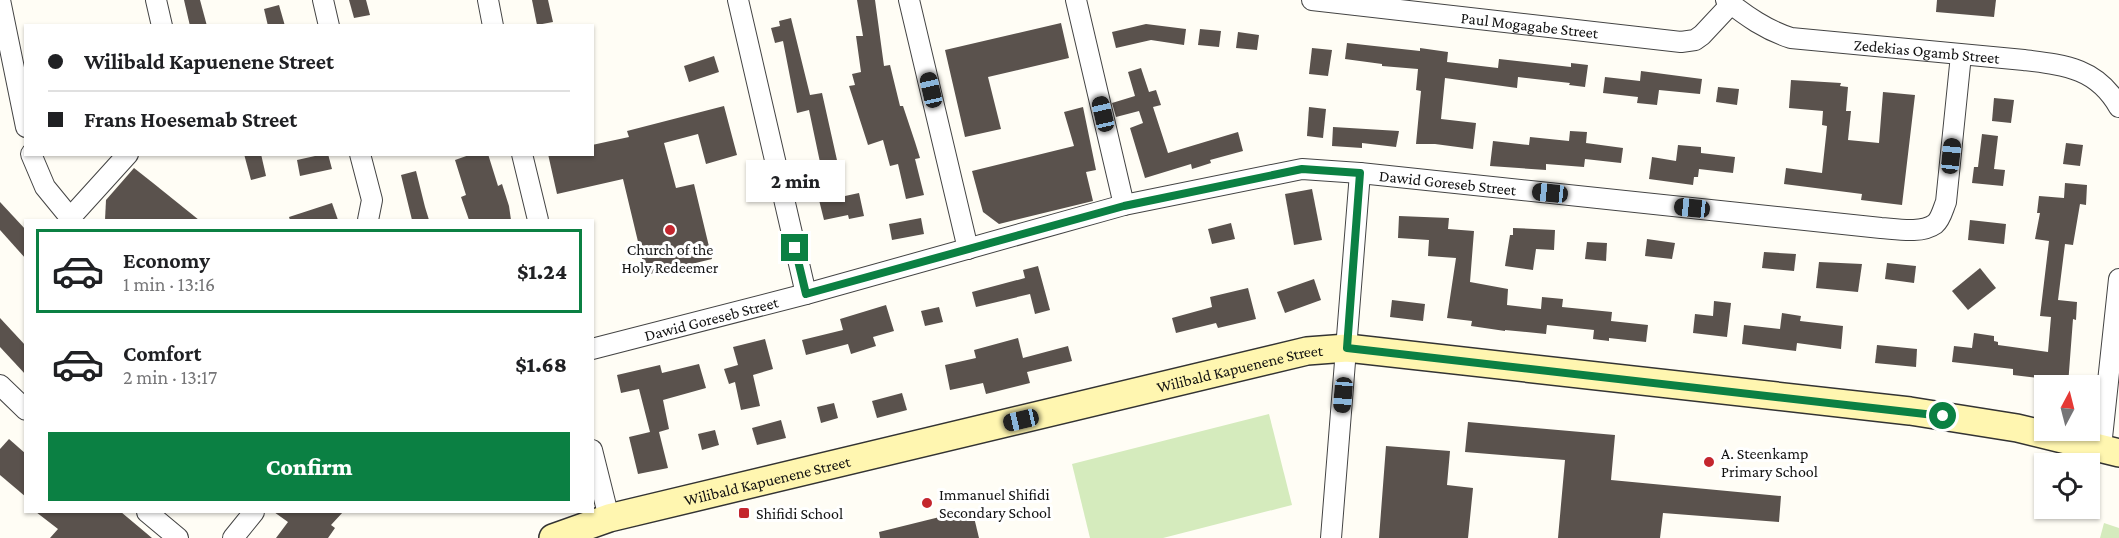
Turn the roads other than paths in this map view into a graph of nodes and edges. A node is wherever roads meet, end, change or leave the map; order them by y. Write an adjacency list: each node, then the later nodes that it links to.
1 (0, 0): 13 (street)
2 (156, 0): 10 (street)
3 (323, 0): 11 (street)
4 (488, 0): 12 (street)
5 (738, 0): 28 (street)
6 (909, 0): 26 (street)
7 (1076, 0): 22 (street)
8 (1312, 0): 9 (street, Paul Mogagabe Street)
9 (1728, 2): 14 (street, Zedekias Ogamb Street)
10 (162, 24)
11 (329, 24)
12 (493, 24)
13 (4, 40): 16 (street)
14 (1961, 55): 15 (street, Zedekias Ogamb Street); 21 (street, Dawid Goreseb Street)
15 (2119, 107)
16 (24, 119)
17 (32, 156): 23 (street)
18 (126, 156): 23 (street)
19 (361, 156): 24 (street)
20 (522, 156): 25 (street)
21 (1360, 173): 22 (street, Dawid Goreseb Street); 30 (street)
22 (1124, 206): 26 (street, Dawid Goreseb Street)
23 (71, 219)
24 (368, 219)
25 (538, 219)
26 (968, 249): 28 (street, Dawid Goreseb Street)
27 (2119, 279): 33 (street)
28 (806, 294): 29 (street, Dawid Goreseb Street)
29 (594, 348)
30 (1347, 348): 33 (street, Wilibald Kapuenene Street); 37 (street, Wilibald Kapuenene Street); 41 (street)
31 (0, 385): 32 (street)
32 (24, 408)
33 (2110, 450)
34 (594, 458): 37 (street)
35 (148, 513): 38 (street)
36 (253, 513): 39 (street)
37 (609, 518): 40 (street, Wilibald Kapuenene Street)
38 (178, 538)
39 (233, 538)
40 (553, 538)
41 (1331, 538)

